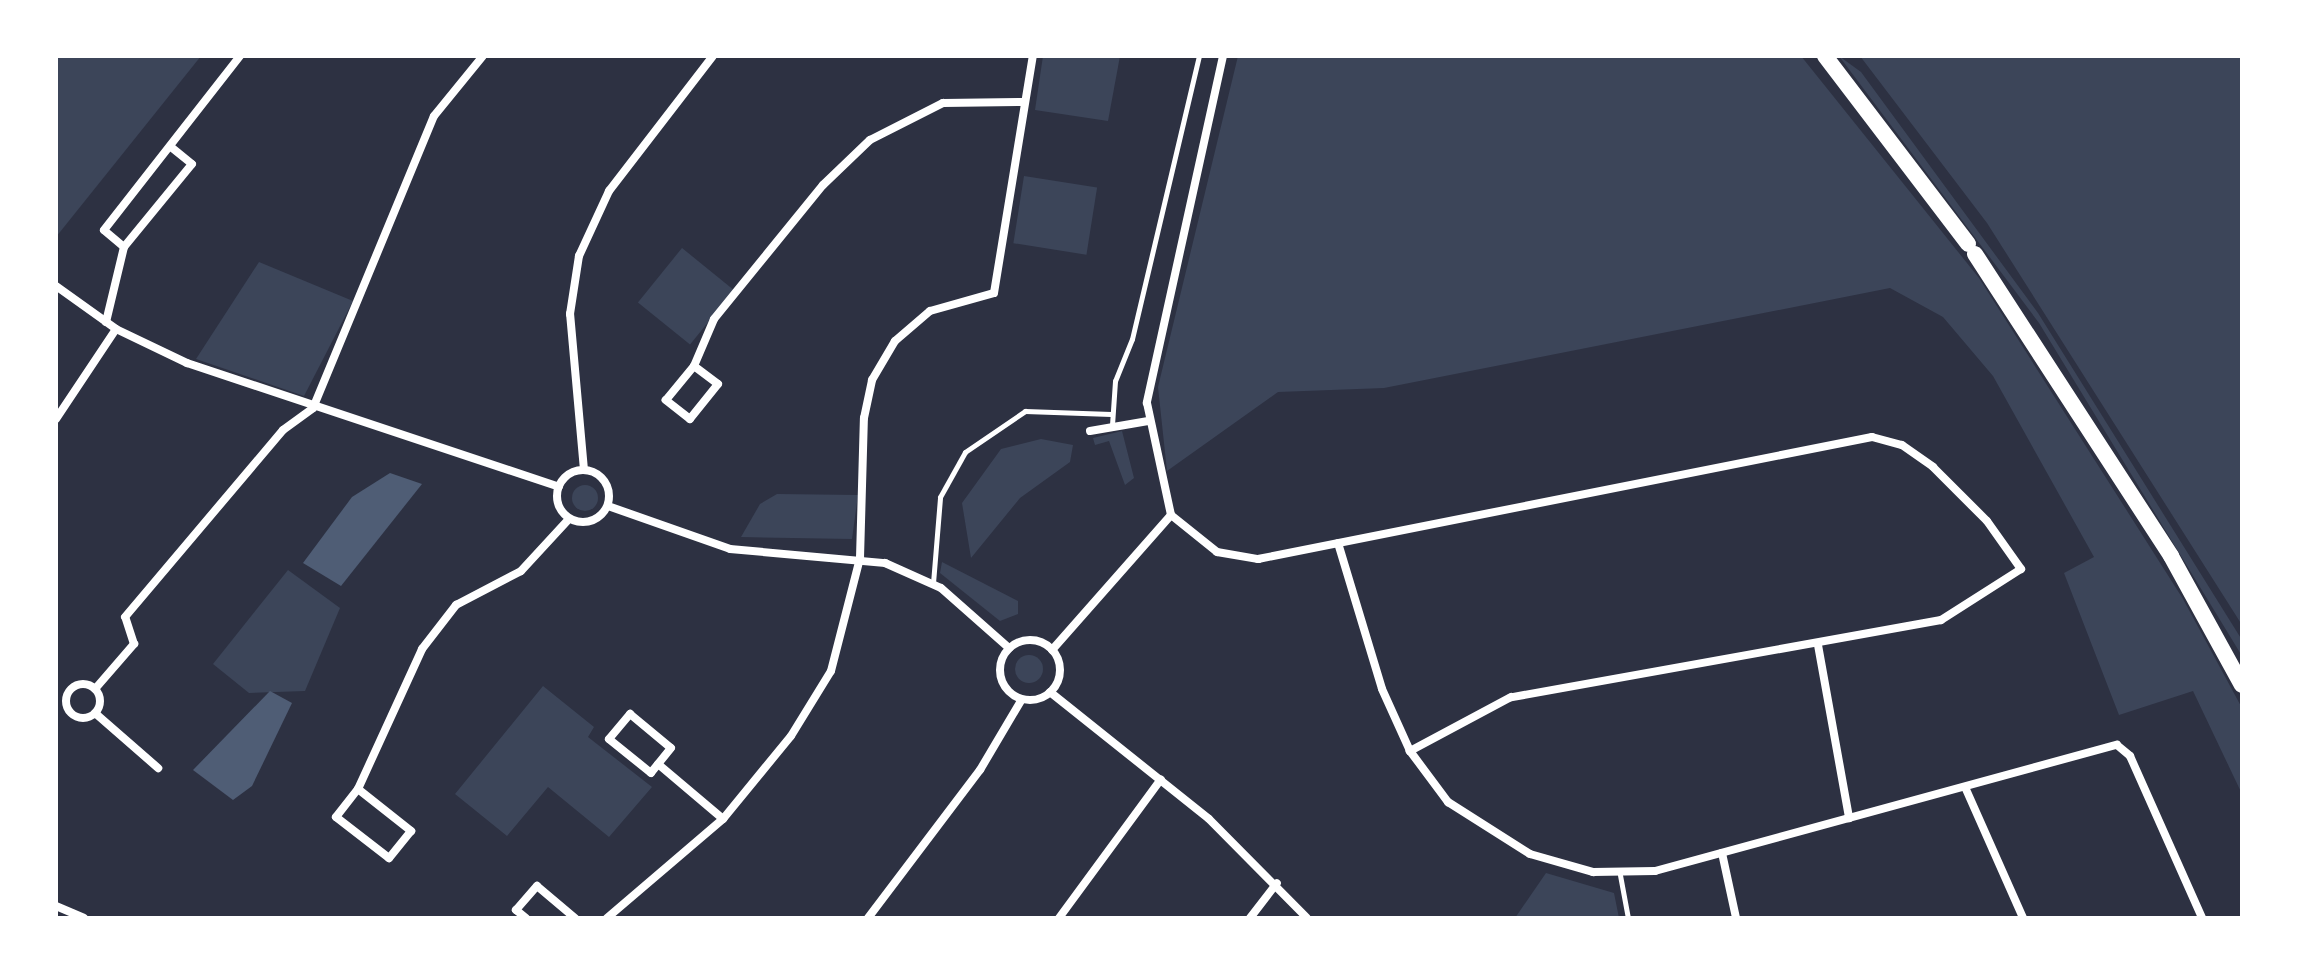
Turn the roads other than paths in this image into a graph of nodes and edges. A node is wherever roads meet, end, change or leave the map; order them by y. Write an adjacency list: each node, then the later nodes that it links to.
1 (240, 56): 9 (street)
2 (483, 56): 15 (street)
3 (713, 56): 21 (street)
4 (1033, 56): 8 (street)
5 (1199, 56): 16 (lane)
6 (1223, 56): 18 (street)
7 (1825, 56): 32 (main road)
8 (1024, 102): 14 (street); 27 (street)
9 (170, 146): 10 (street); 10 (street)
10 (124, 247): 12 (street)
11 (56, 286): 12 (street)
12 (106, 322): 13 (street)
13 (116, 329): 15 (street); 17 (street)
14 (694, 366): 14 (street)
15 (313, 408): 22 (street); 33 (street)
16 (1111, 414): 19 (lane); 28 (lane)
17 (56, 419)
18 (1148, 421): 19 (street); 24 (street)
19 (1112, 425): 20 (street)
20 (1090, 431)
21 (584, 470): 22 (street); 23 (street)
22 (559, 487): 25 (street)
23 (608, 506): 25 (street); 27 (street)
24 (1171, 515): 26 (street); 31 (street)
25 (569, 519): 42 (street)
26 (1338, 543): 29 (street); 37 (street)
27 (860, 558): 28 (street); 44 (street)
28 (933, 584): 30 (street)
29 (1818, 645): 37 (street); 43 (street)
30 (1009, 648): 31 (street); 35 (street)
31 (1052, 650): 34 (street)
32 (2242, 685)
33 (95, 689): 36 (street); 36 (street)
34 (1050, 692): 35 (street); 40 (street)
35 (1022, 699): 53 (street)
36 (95, 713): 39 (street)
37 (1410, 751): 46 (street)
38 (658, 764): 38 (street); 44 (street)
39 (158, 768)
40 (1161, 779): 47 (street); 54 (street)
41 (1965, 787): 43 (street); 59 (street); 60 (street)
42 (358, 789): 42 (street)
43 (1849, 818): 45 (street)
44 (723, 819): 52 (street)
45 (1722, 853): 46 (street); 58 (street)
46 (1620, 875): 57 (lane)
47 (1277, 883): 55 (street); 56 (street)
48 (56, 906): 49 (street)
49 (84, 918)
50 (526, 918): 51 (street)
51 (575, 918)
52 (607, 918)
53 (868, 918)
54 (1059, 918)
55 (1250, 918)
56 (1307, 918)
57 (1628, 918)
58 (1736, 918)
59 (2023, 918)
60 (2202, 918)

